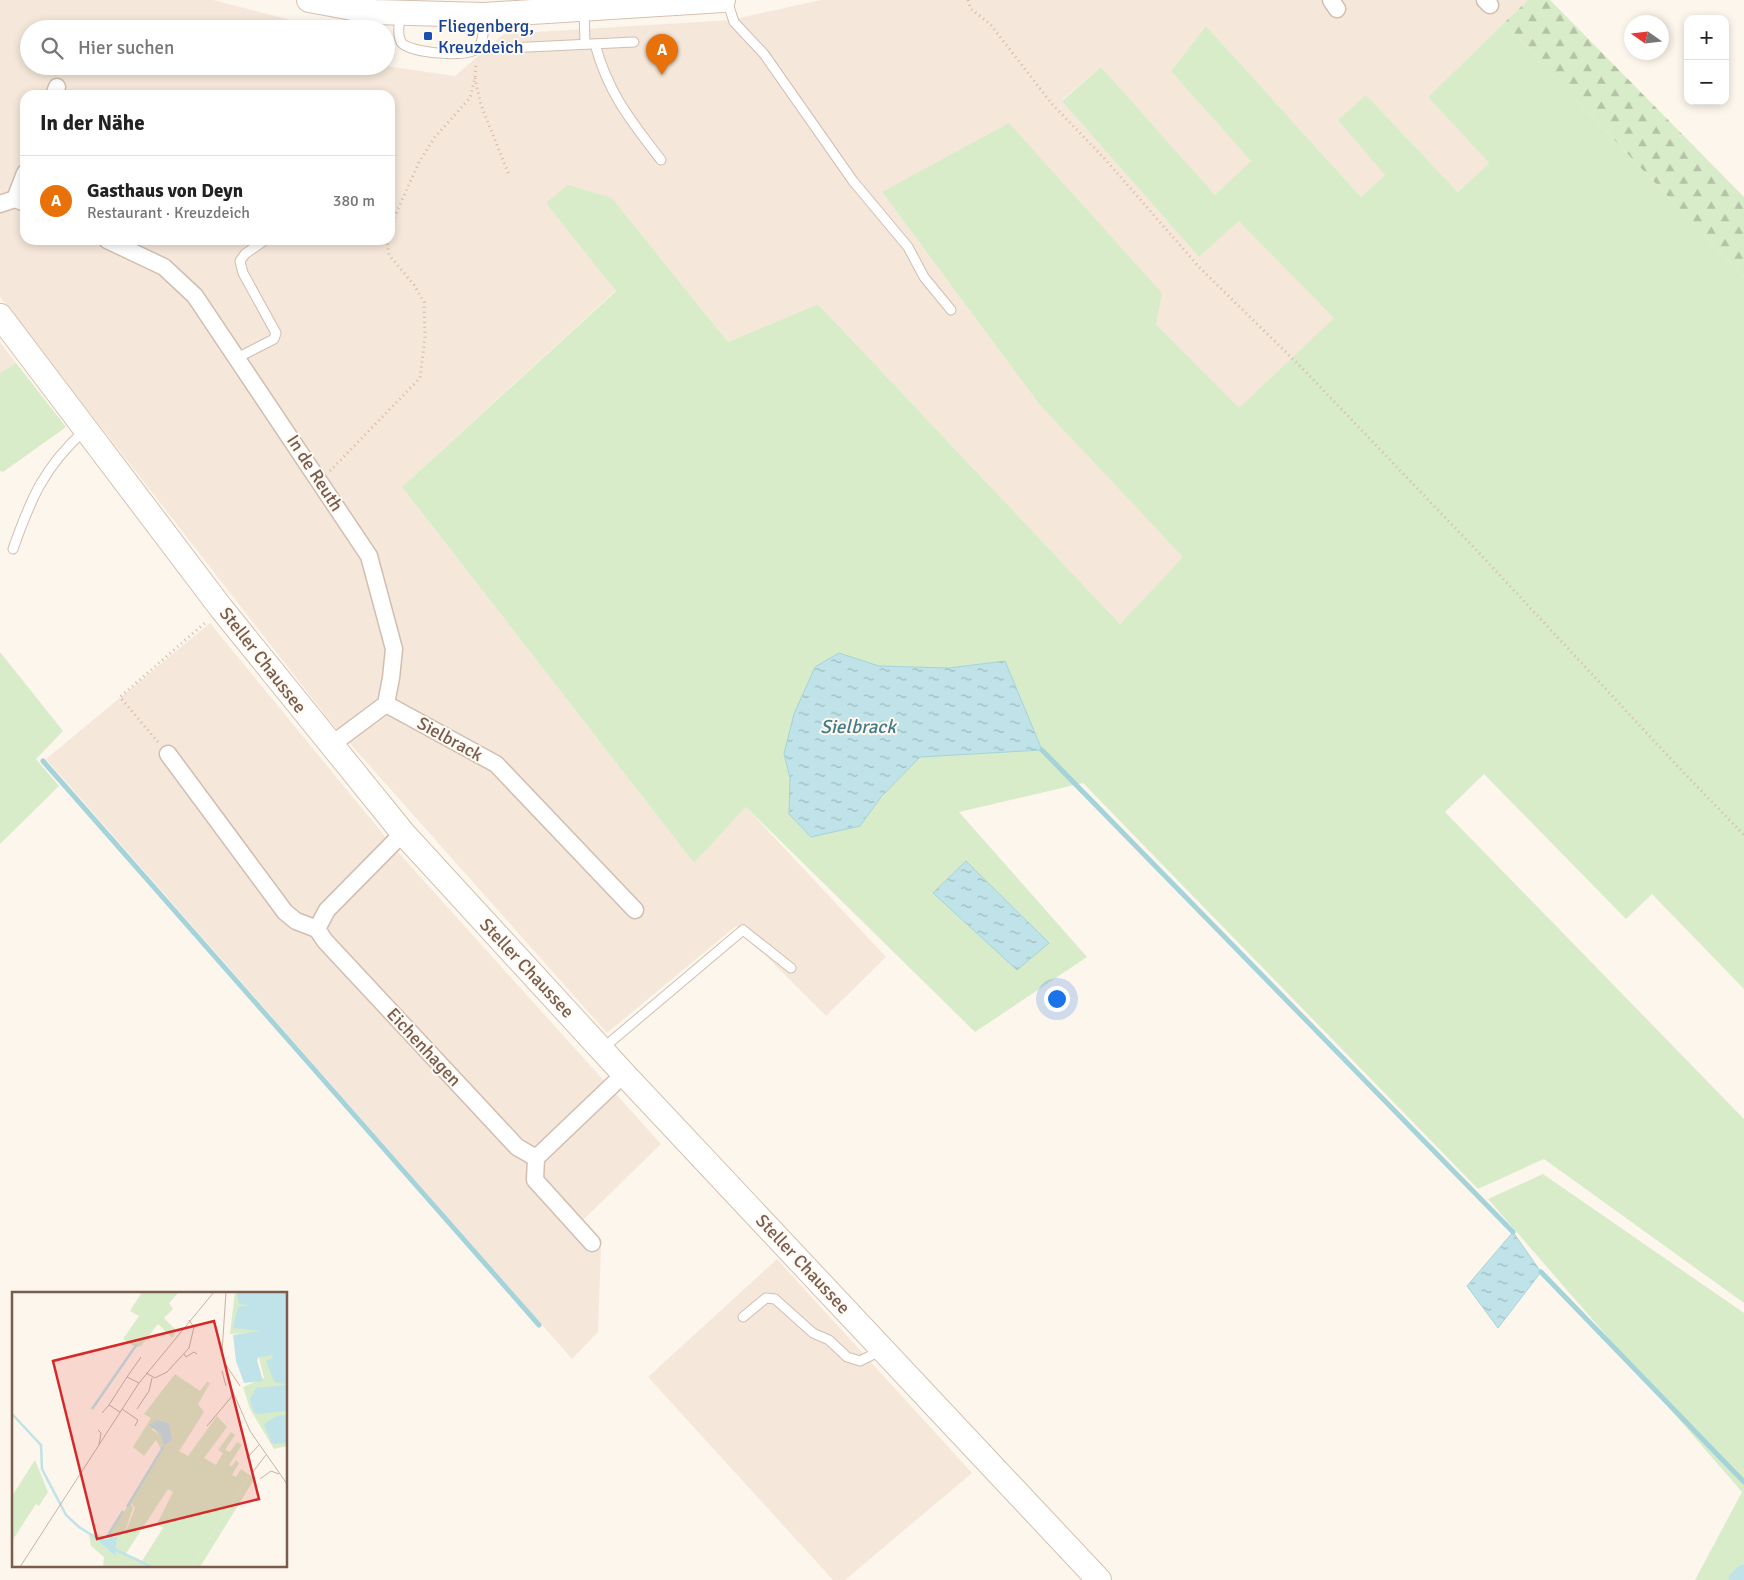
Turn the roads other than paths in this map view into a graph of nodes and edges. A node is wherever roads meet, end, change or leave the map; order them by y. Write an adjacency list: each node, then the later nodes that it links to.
1 (309, 0): 5 (street)
2 (723, 0): 4 (street)
3 (727, 0): 16 (lane)
4 (584, 8): 6 (street); 8 (lane)
5 (408, 9): 6 (street); 10 (lane)
6 (484, 15): 10 (lane)
7 (634, 42): 9 (lane)
8 (585, 44): 9 (lane); 10 (lane)
9 (595, 44): 11 (lane)
10 (478, 48)
11 (661, 160)
12 (20, 185): 13 (street)
13 (13, 202)
14 (118, 245): 18 (street, In de Reuth)
15 (258, 245): 18 (lane)
16 (951, 310)
17 (0, 316): 19 (street, Steller Chaussee)
18 (237, 358): 21 (street, In de Reuth)
19 (85, 430): 20 (lane); 22 (street, Steller Chaussee)
20 (13, 550)
21 (386, 704): 22 (street); 25 (street, Sielbrack)
22 (331, 746): 24 (street, Steller Chaussee)
23 (168, 754): 26 (street)
24 (403, 833): 26 (street); 28 (street, Steller Chaussee)
25 (635, 910)
26 (317, 929): 30 (street, Eichenhagen)
27 (790, 968): 28 (lane)
28 (602, 1049): 29 (street, Steller Chaussee)
29 (624, 1074): 30 (street); 33 (street, Steller Chaussee)
30 (536, 1158): 31 (street)
31 (592, 1243)
32 (742, 1316): 33 (lane)
33 (883, 1349): 34 (street, Steller Chaussee)
34 (1099, 1580)

